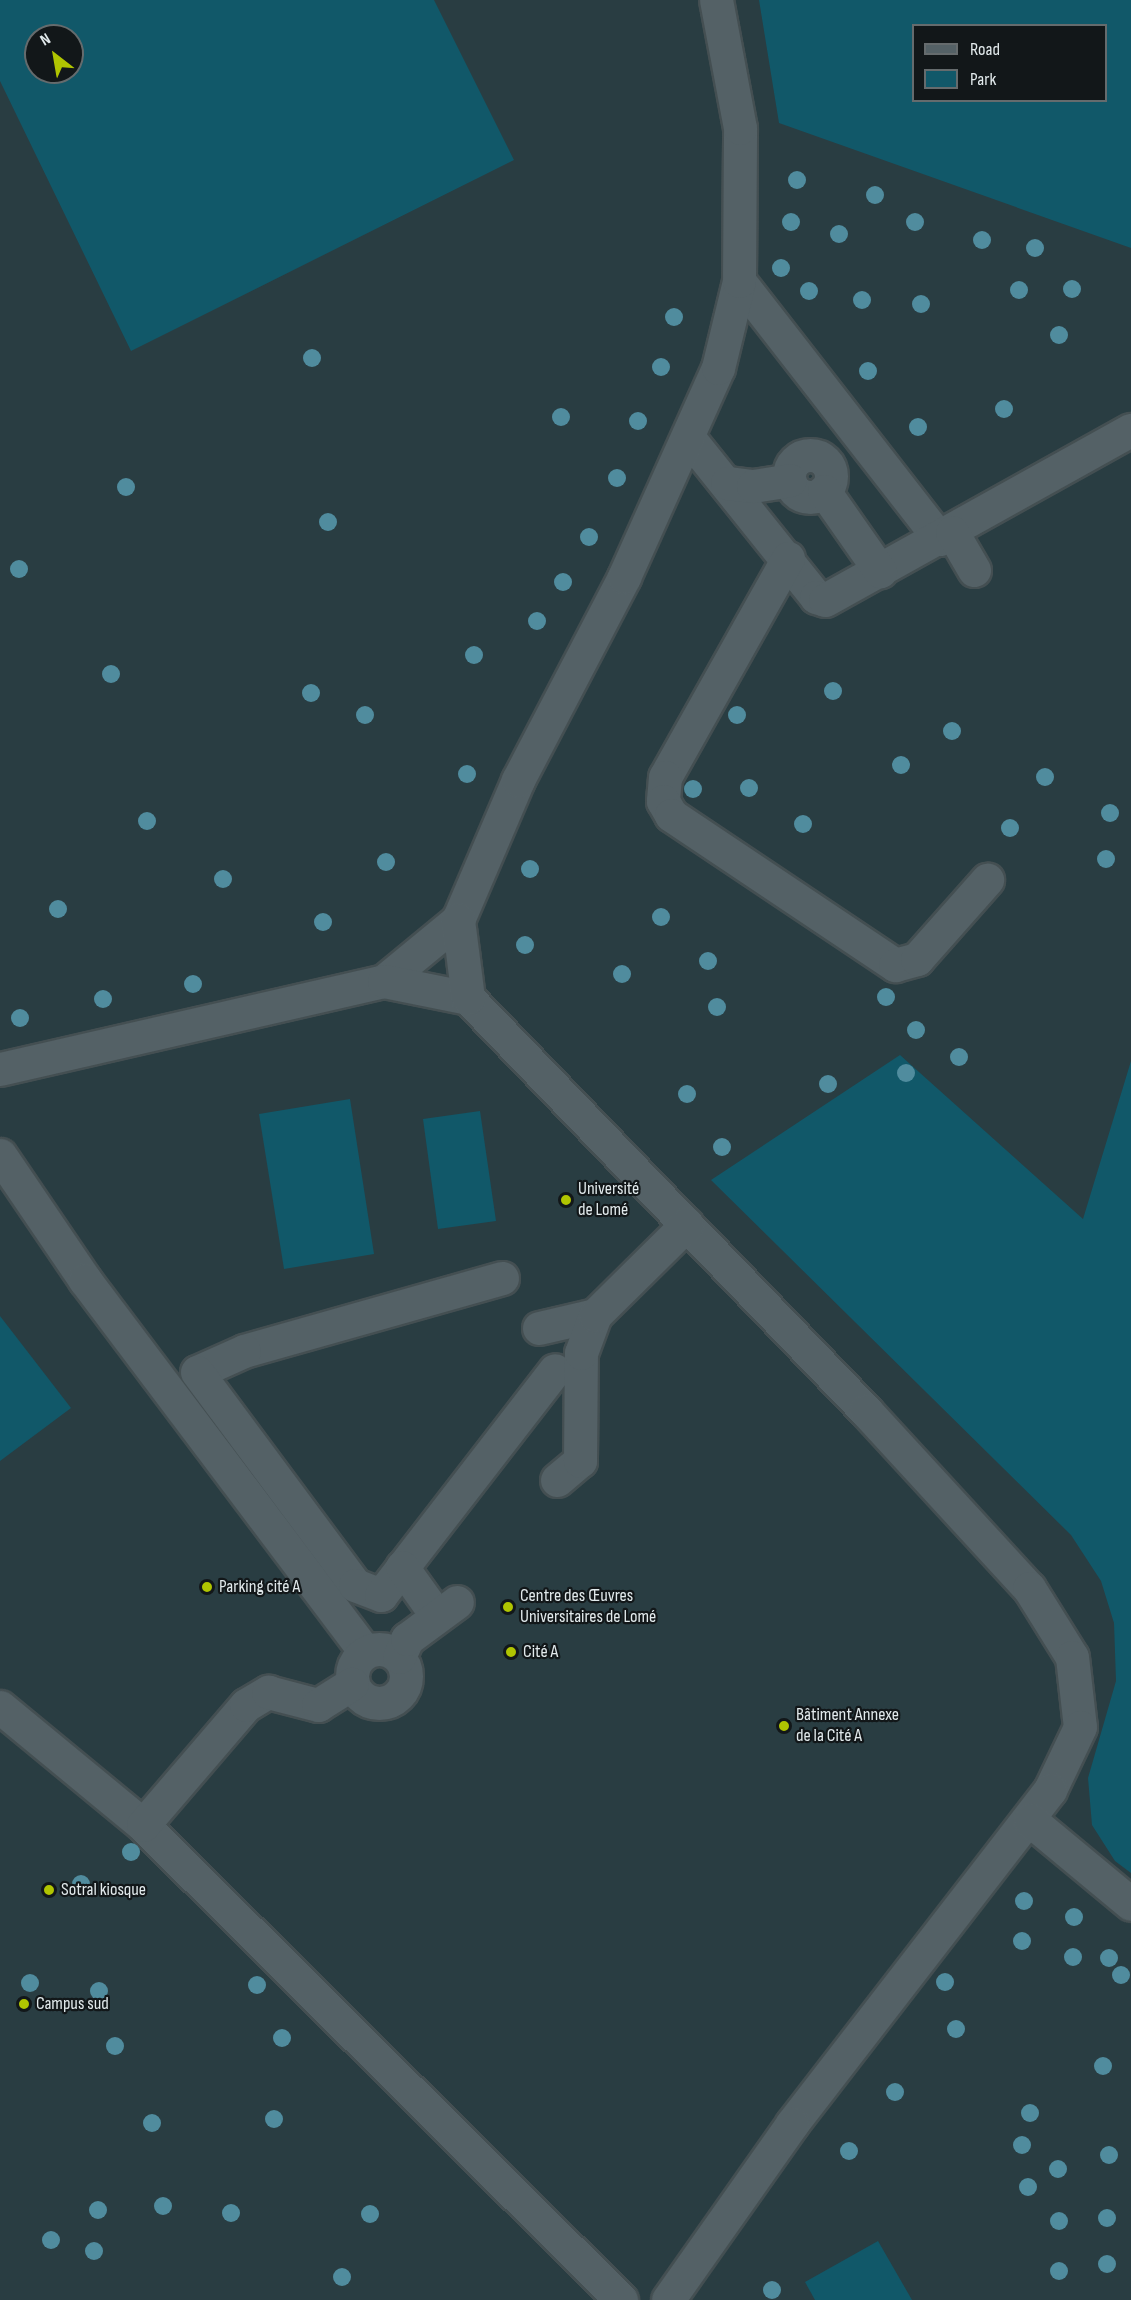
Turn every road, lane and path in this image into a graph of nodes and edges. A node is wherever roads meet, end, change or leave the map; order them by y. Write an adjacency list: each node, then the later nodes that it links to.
1 (716, 0): 2 (lane)
2 (739, 281): 3 (lane); 5 (lane)
3 (836, 406): 6 (lane); 10 (lane)
4 (1131, 430): 10 (lane)
5 (688, 437): 8 (lane); 15 (lane)
6 (819, 457): 7 (lane); 9 (lane)
7 (790, 480): 8 (lane); 9 (lane)
8 (727, 483): 11 (lane)
9 (824, 491): 13 (lane)
10 (946, 536): 12 (lane); 13 (lane)
11 (788, 558): 13 (lane); 14 (lane)
12 (974, 570)
13 (880, 571)
14 (987, 880)
15 (458, 920): 16 (lane); 17 (lane)
16 (384, 981): 17 (lane); 18 (lane)
17 (468, 998): 20 (lane)
18 (0, 1069)
19 (0, 1155): 27 (lane)
20 (687, 1224): 22 (lane); 31 (lane)
21 (501, 1278): 26 (lane)
22 (595, 1315): 23 (lane); 25 (lane)
23 (539, 1328)
24 (555, 1370): 26 (lane)
25 (557, 1480)
26 (402, 1567): 28 (lane)
27 (365, 1652): 28 (lane); 29 (lane)
28 (399, 1657): 29 (lane)
29 (352, 1684): 33 (lane)
30 (0, 1707): 33 (lane)
31 (1050, 1790): 32 (lane); 34 (lane)
32 (1030, 1820): 34 (lane); 37 (lane)
33 (143, 1825): 36 (lane)
34 (1084, 1866): 35 (lane)
35 (1131, 1904)
36 (621, 2300)
37 (668, 2300)

